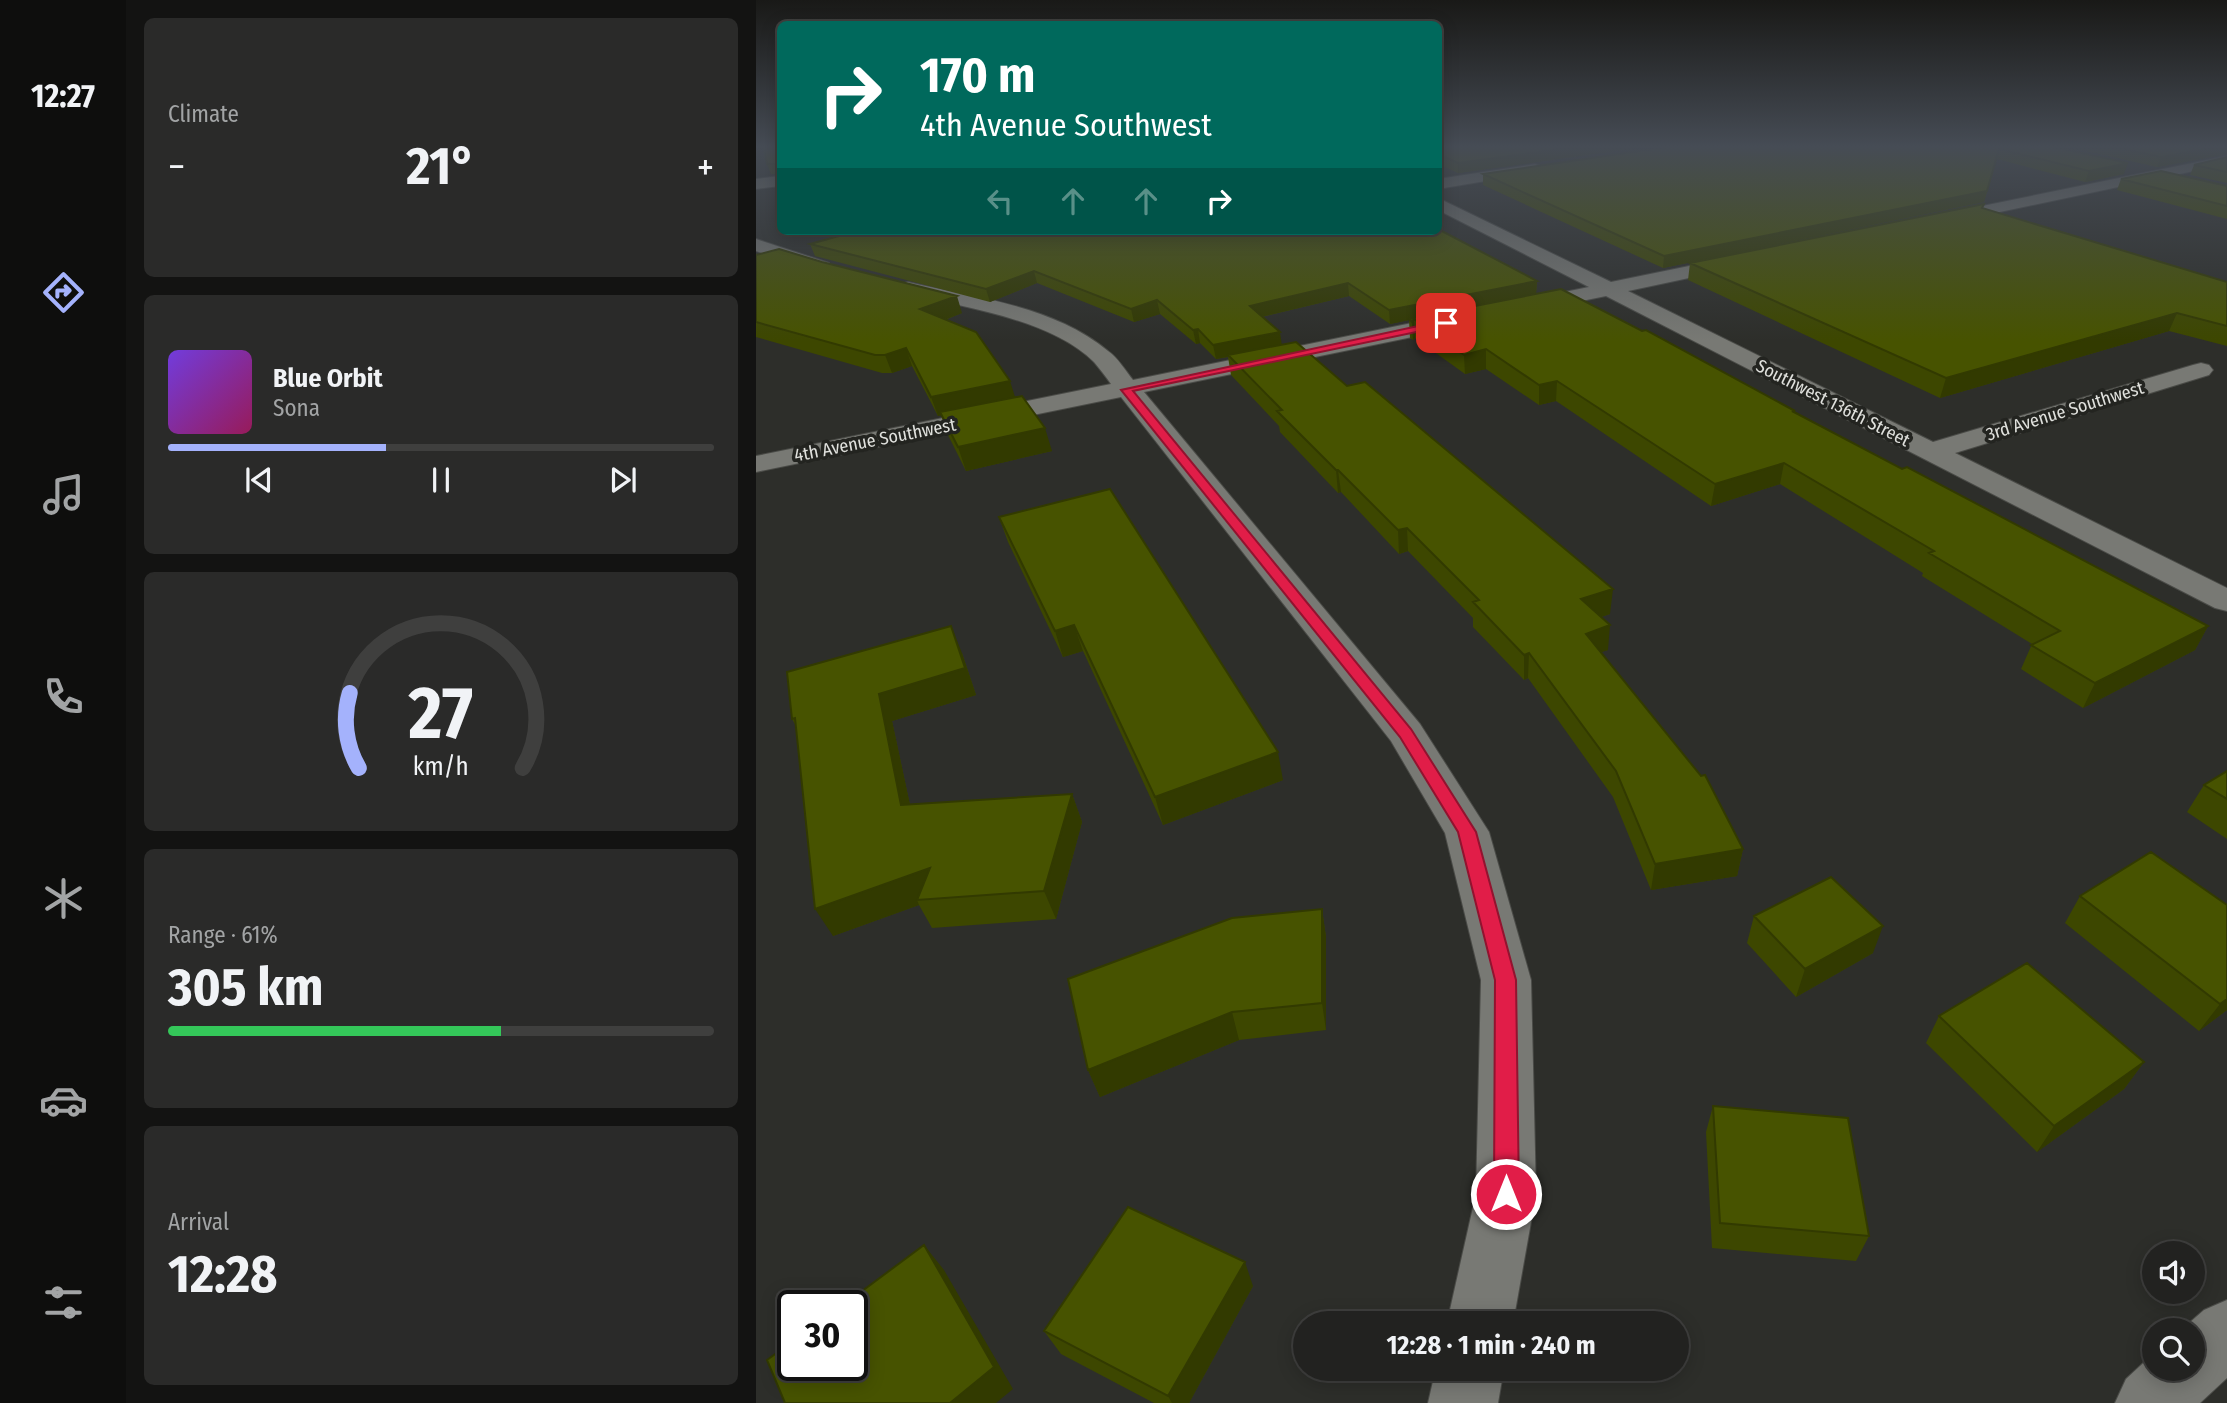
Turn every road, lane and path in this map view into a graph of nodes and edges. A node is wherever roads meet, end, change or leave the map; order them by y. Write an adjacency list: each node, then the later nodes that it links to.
1 (1453, 210): 6 (street, Southwest 136th Street)
2 (1986, 210): 3 (street)
3 (1925, 223)
4 (756, 245): 8 (street)
5 (1757, 258): 6 (street, 4th Avenue Southwest)
6 (1608, 289): 8 (street, 4th Avenue Southwest); 9 (street, Southwest 136th Street)
7 (2201, 370): 9 (street, 3rd Avenue Southwest)
8 (1126, 390): 10 (street, 4th Avenue Southwest); 12 (street)
9 (1929, 452): 11 (street, Southwest 136th Street)
10 (756, 464)
11 (2227, 601)
12 (1482, 1311)
13 (2227, 1333): 14 (street)
14 (2205, 1353)
15 (1467, 1381): 17 (street)
16 (2174, 1381): 18 (street)
17 (1463, 1403)
18 (2150, 1403)

